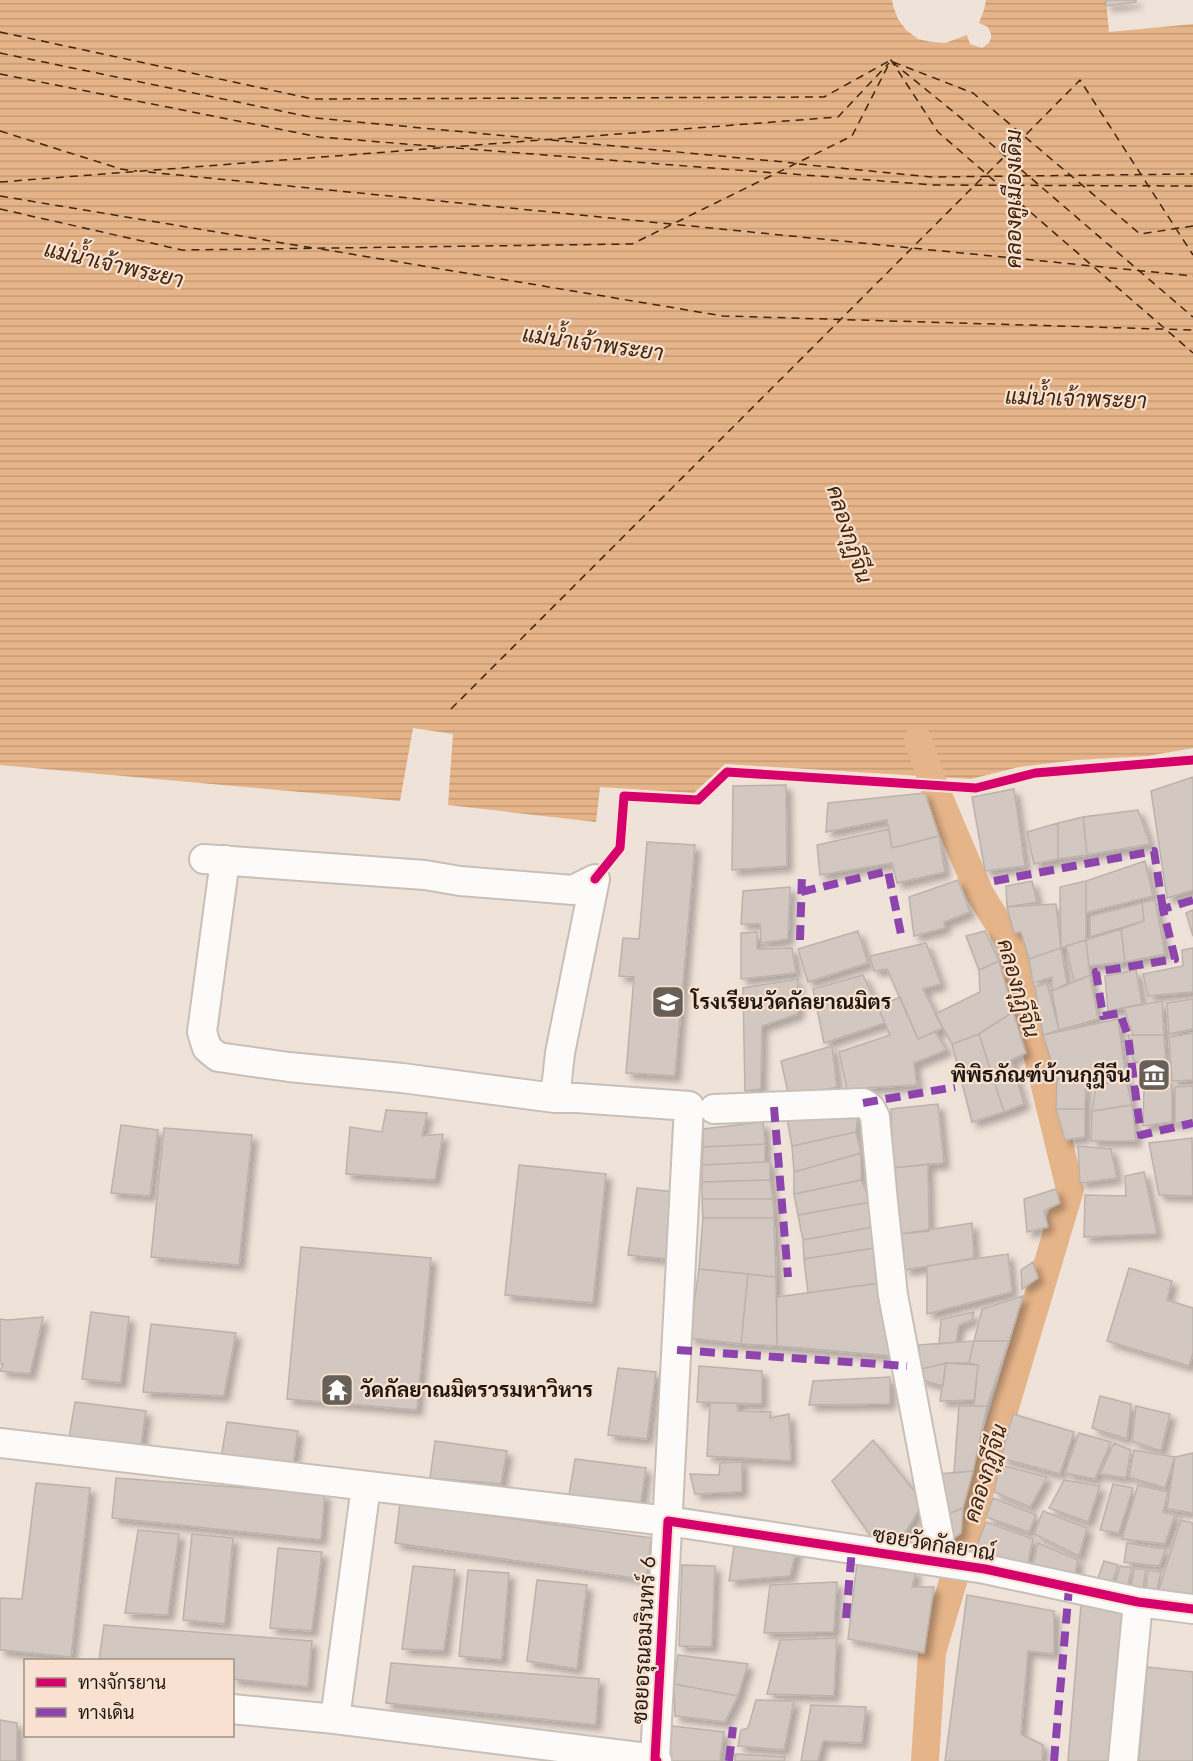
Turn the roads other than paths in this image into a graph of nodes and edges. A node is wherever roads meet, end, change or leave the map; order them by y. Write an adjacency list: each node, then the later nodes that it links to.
1 (555, 1098): 1 (street); 5 (street, ซอยอรุณอมรินทร์ 6)
2 (714, 1109): 6 (street)
3 (0, 1443): 4 (street, ซอยวัดกัลยาณ์)
4 (366, 1486): 5 (street, ซอยวัดกัลยาณ์); 10 (street)
5 (668, 1521): 6 (street, ซอยวัดกัลยาณ์); 11 (street, ซอยอรุณอมรินทร์ 6)
6 (929, 1561): 7 (street, ซอยวัดกัลยาณ์)
7 (1138, 1602): 8 (street, ซอยวัดกัลยาณ์); 12 (street)
8 (1193, 1609)
9 (234, 1709): 10 (street)
10 (335, 1719): 11 (street)
11 (656, 1760)
12 (1123, 1761)

